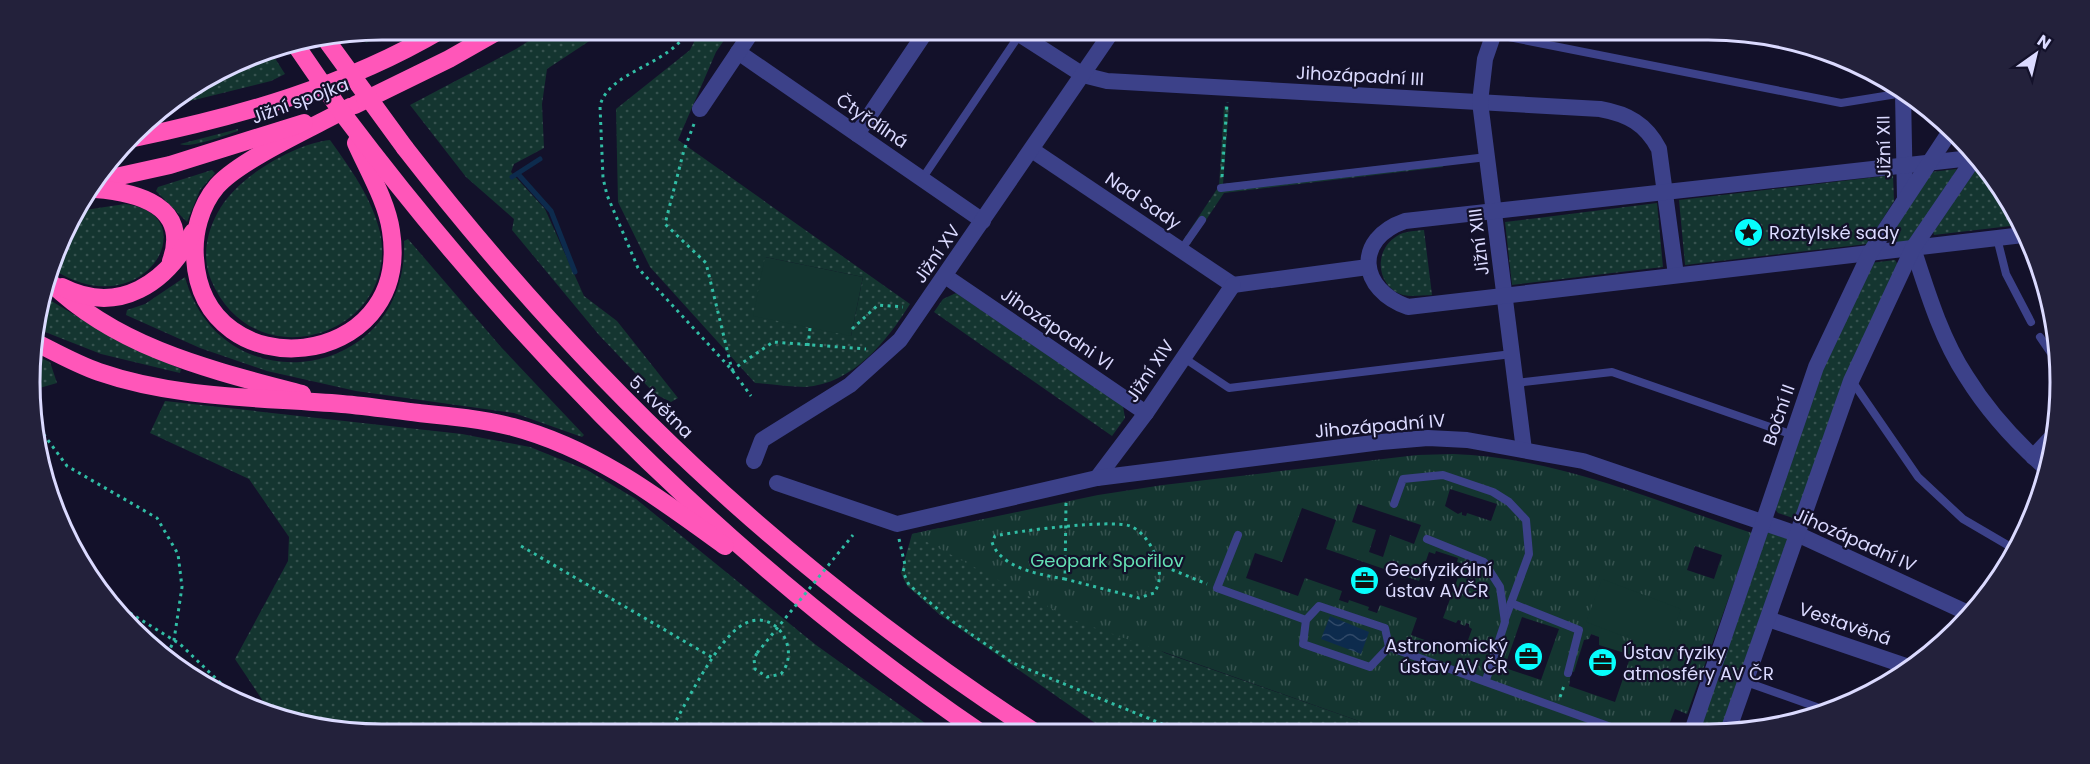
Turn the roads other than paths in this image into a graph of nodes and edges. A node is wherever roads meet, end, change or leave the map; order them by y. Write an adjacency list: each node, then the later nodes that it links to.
1 (411, 41): 14 (highway)
2 (421, 41): 14 (highway, Jižní spojka)
3 (481, 41): 20 (highway, Jižní spojka)
4 (746, 41): 13 (street)
5 (920, 41): 21 (street)
6 (1011, 41): 32 (lane)
7 (1031, 41): 15 (street, Jihozápadní III)
8 (1106, 41): 15 (street, Jižní XV)
9 (1491, 41): 17 (street, Jižní XIII)
10 (1538, 41): 16 (lane)
11 (329, 44): 91 (highway, 5. května, bridge)
12 (300, 51): 20 (highway, bridge)
13 (738, 52): 19 (street); 21 (street, Čtyřdílná)
14 (393, 57): 22 (highway, Jižní spojka)
15 (1083, 75): 17 (street, Jihozápadní III); 24 (street, Jižní XV)
16 (1893, 95)
17 (1480, 102): 25 (street, Jižní XIII); 35 (street, Jihozápadní III)
18 (1903, 102): 30 (street, Jižní XII)
19 (700, 109)
20 (346, 110): 27 (highway); 31 (highway, Jižní spojka); 38 (highway)
21 (857, 134): 32 (street, Čtyřdílná)
22 (147, 135)
23 (1946, 138): 28 (street, Boční II)
24 (1032, 150): 40 (street, Jižní XV); 44 (street, Nad Sady)
25 (1488, 157): 33 (lane); 37 (street, Jižní XIII)
26 (1967, 159): 28 (street)
27 (370, 160): 38 (highway); 80 (highway)
28 (1932, 162): 30 (street); 36 (street, Boční II)
29 (1970, 163): 43 (street)
30 (1905, 165): 35 (street); 36 (street, Jižní XII)
31 (108, 179)
32 (922, 179): 40 (street, Čtyřdílná)
33 (1221, 188)
34 (100, 190): 47 (highway)
35 (1666, 192): 37 (street); 48 (street, Jihozápadní III)
36 (1905, 200): 45 (street, Boční II)
37 (1496, 211): 46 (street); 53 (street, Jižní XIII)
38 (199, 220): 47 (highway)
39 (1202, 220): 44 (lane)
40 (983, 221): 49 (street, Jižní XV)
41 (2016, 236): 42 (street)
42 (1997, 238): 43 (street); 54 (lane)
43 (1913, 248): 45 (street); 60 (street); 67 (street)
44 (1181, 250): 52 (street, Nad Sady)
45 (1870, 253): 48 (street); 64 (street, Boční II)
46 (1368, 267): 52 (street); 53 (street)
47 (165, 274): 50 (highway)
48 (1677, 275): 53 (street)
49 (945, 276): 63 (street, Jihozápadni VI); 68 (street, Jižní XV)
50 (55, 283)
51 (55, 285): 62 (highway)
52 (1233, 285): 59 (street, Jižní XIV)
53 (1505, 295): 58 (street, Jižní XIII)
54 (2031, 322)
55 (2040, 337): 57 (lane)
56 (42, 345): 62 (highway)
57 (2048, 349)
58 (1512, 354): 59 (lane); 61 (street, Jižní XIII)
59 (1184, 358): 63 (street, Jižní XIV)
60 (1851, 381): 74 (street); 77 (lane)
61 (1516, 383): 64 (lane); 66 (street, Jižní XIII)
62 (342, 404): 80 (highway)
63 (1146, 413): 70 (street, Jižní XIV)
64 (1793, 435): 73 (street, Boční II)
65 (2044, 446): 67 (street)
66 (1524, 450): 70 (street, Jihozápadní IV); 73 (street, Jihozápadní IV)
67 (2033, 457): 69 (street)
68 (754, 461)
69 (2040, 463)
70 (1097, 478): 71 (street, Jihozápadní IV)
71 (777, 483)
72 (1394, 504): 78 (lane)
73 (1762, 522): 74 (street, Jihozápadní IV); 93 (street, Boční II)
74 (1797, 534): 79 (street, Jihozápadní IV); 82 (street)
75 (1238, 535): 83 (lane)
76 (1427, 539): 81 (lane)
77 (2008, 545)
78 (1511, 603): 81 (lane); 86 (lane)
79 (1962, 610)
80 (821, 617): 90 (highway)
81 (1505, 619): 87 (lane)
82 (1768, 619): 85 (street, Vestavěná); 88 (street)
83 (1306, 620): 84 (lane); 84 (lane)
84 (1389, 647): 87 (lane)
85 (1901, 664)
86 (1568, 673)
87 (1486, 680): 92 (lane)
88 (1746, 682): 89 (lane); 94 (street)
89 (1814, 706)
90 (967, 723)
91 (1021, 723)
92 (1601, 723)
93 (1695, 723)
94 (1731, 723)

